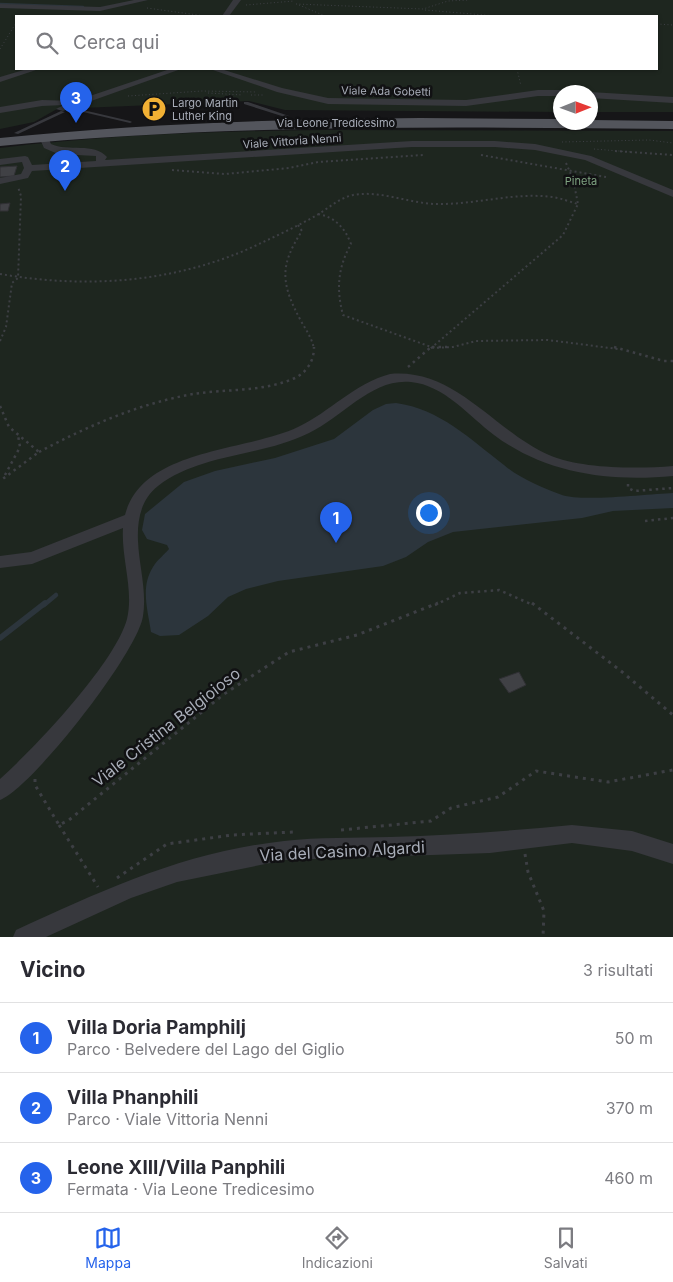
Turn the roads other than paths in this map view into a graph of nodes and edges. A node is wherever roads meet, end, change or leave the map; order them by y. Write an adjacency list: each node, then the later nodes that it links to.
1 (144, 0): 3 (street)
2 (235, 2): 4 (street)
3 (0, 6)
4 (226, 15)
5 (32, 70): 8 (street)
6 (174, 70): 13 (street)
7 (217, 70): 9 (street, Viale Ada Gobetti)
8 (0, 80)
9 (553, 93)
10 (598, 95): 11 (street)
11 (673, 100)
12 (246, 103): 16 (lane)
13 (66, 107): 14 (street); 20 (street); 23 (lane)
14 (0, 110)
15 (85, 111): 21 (lane)
16 (287, 116): 17 (main road, Via Leone Tredicesimo); 21 (main road, Via Leone Tredicesimo)
17 (553, 117)
18 (598, 117): 19 (main road)
19 (673, 117)
20 (0, 118)
21 (130, 122): 23 (main road, Via Leone Tredicesimo)
22 (673, 125): 25 (main road, Via Leone Tredicesimo)
23 (16, 133): 24 (main road, Via Leone Tredicesimo)
24 (0, 135)
25 (44, 137): 26 (main road, Via Leone Tredicesimo); 28 (street)
26 (0, 142)
27 (0, 162): 29 (street)
28 (99, 164): 29 (street, Viale Vittoria Nenni); 31 (street, Viale Vittoria Nenni)
29 (29, 168): 30 (street)
30 (0, 181)
31 (673, 194)
32 (673, 471): 33 (street)
33 (131, 519): 34 (street); 35 (street)
34 (0, 562)
35 (0, 791)
36 (673, 854): 37 (street, Via del Casino Algardi)
37 (23, 937)

